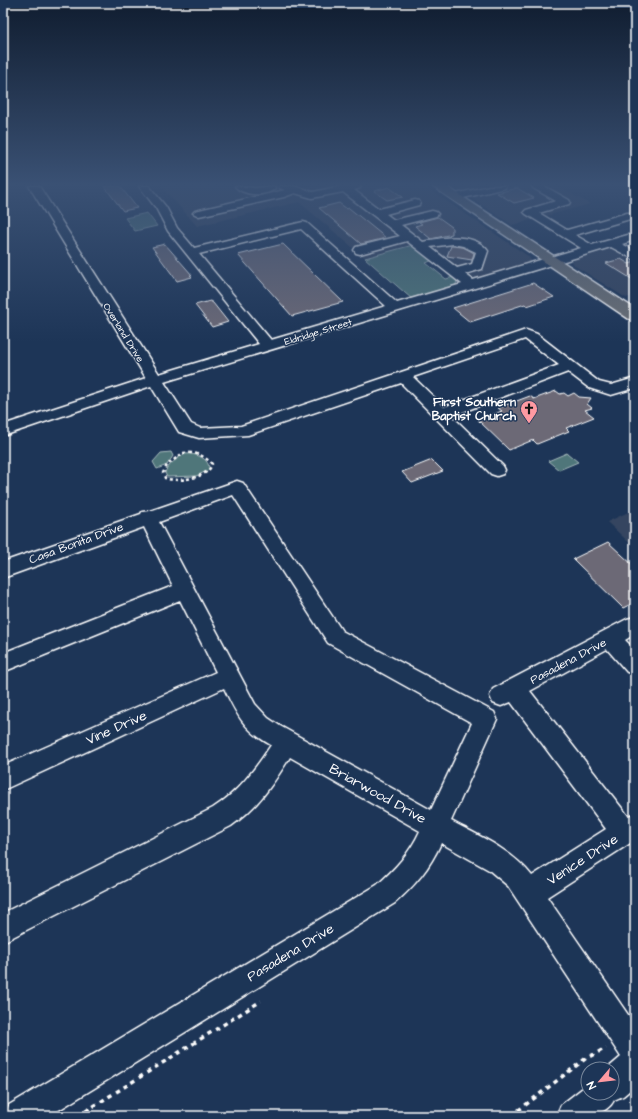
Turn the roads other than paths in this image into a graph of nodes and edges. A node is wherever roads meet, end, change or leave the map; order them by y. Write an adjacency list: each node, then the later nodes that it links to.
1 (66, 238): 24 (street, Overland Drive)
2 (180, 238): 14 (street)
3 (248, 238): 14 (street)
4 (318, 238): 19 (street)
5 (403, 238): 13 (street)
6 (410, 238): 11 (street)
7 (517, 238): 16 (main road)
8 (572, 238): 12 (street)
9 (628, 238): 10 (street, Eldridge Street)
10 (613, 243): 12 (street, Eldridge Street); 15 (street)
11 (421, 246): 17 (street); 17 (street)
12 (590, 249): 16 (street, Eldridge Street)
13 (360, 250)
14 (191, 252): 21 (street)
15 (635, 256)
16 (552, 261): 18 (street, Eldridge Street); 20 (main road)
17 (456, 273): 18 (street)
18 (471, 285): 19 (street, Eldridge Street)
19 (396, 308): 21 (street, Eldridge Street)
20 (635, 316)
21 (268, 346): 24 (street, Eldridge Street)
22 (570, 366): 23 (street, Overland Drive); 25 (street); 26 (street)
23 (404, 377): 24 (street, Overland Drive); 26 (street)
24 (154, 380): 27 (street, Eldridge Street)
25 (635, 383)
26 (441, 414): 28 (street)
27 (3, 431)
28 (498, 470)
29 (148, 517): 30 (street, Casa Bonita Drive); 31 (street, Briarwood Drive); 37 (street, Casa Bonita Drive)
30 (3, 570)
31 (185, 590): 34 (street); 36 (street, Briarwood Drive)
32 (634, 625): 33 (street, Pasadena Drive)
33 (610, 638): 35 (street); 41 (street, Pasadena Drive)
34 (3, 663)
35 (635, 665)
36 (229, 676): 38 (street, Briarwood Drive); 39 (street, Vine Drive)
37 (486, 718): 40 (street, Pasadena Drive)
38 (286, 742): 40 (street, Briarwood Drive); 43 (street)
39 (3, 778)
40 (436, 825): 42 (street, Briarwood Drive); 48 (street, Pasadena Drive)
41 (629, 828): 42 (street, Venice Drive)
42 (529, 894): 44 (street, Briarwood Drive)
43 (3, 928)
44 (630, 1044)
45 (635, 1066): 46 (street)
46 (620, 1078)
47 (592, 1101): 49 (street)
48 (20, 1116)
49 (572, 1116)

